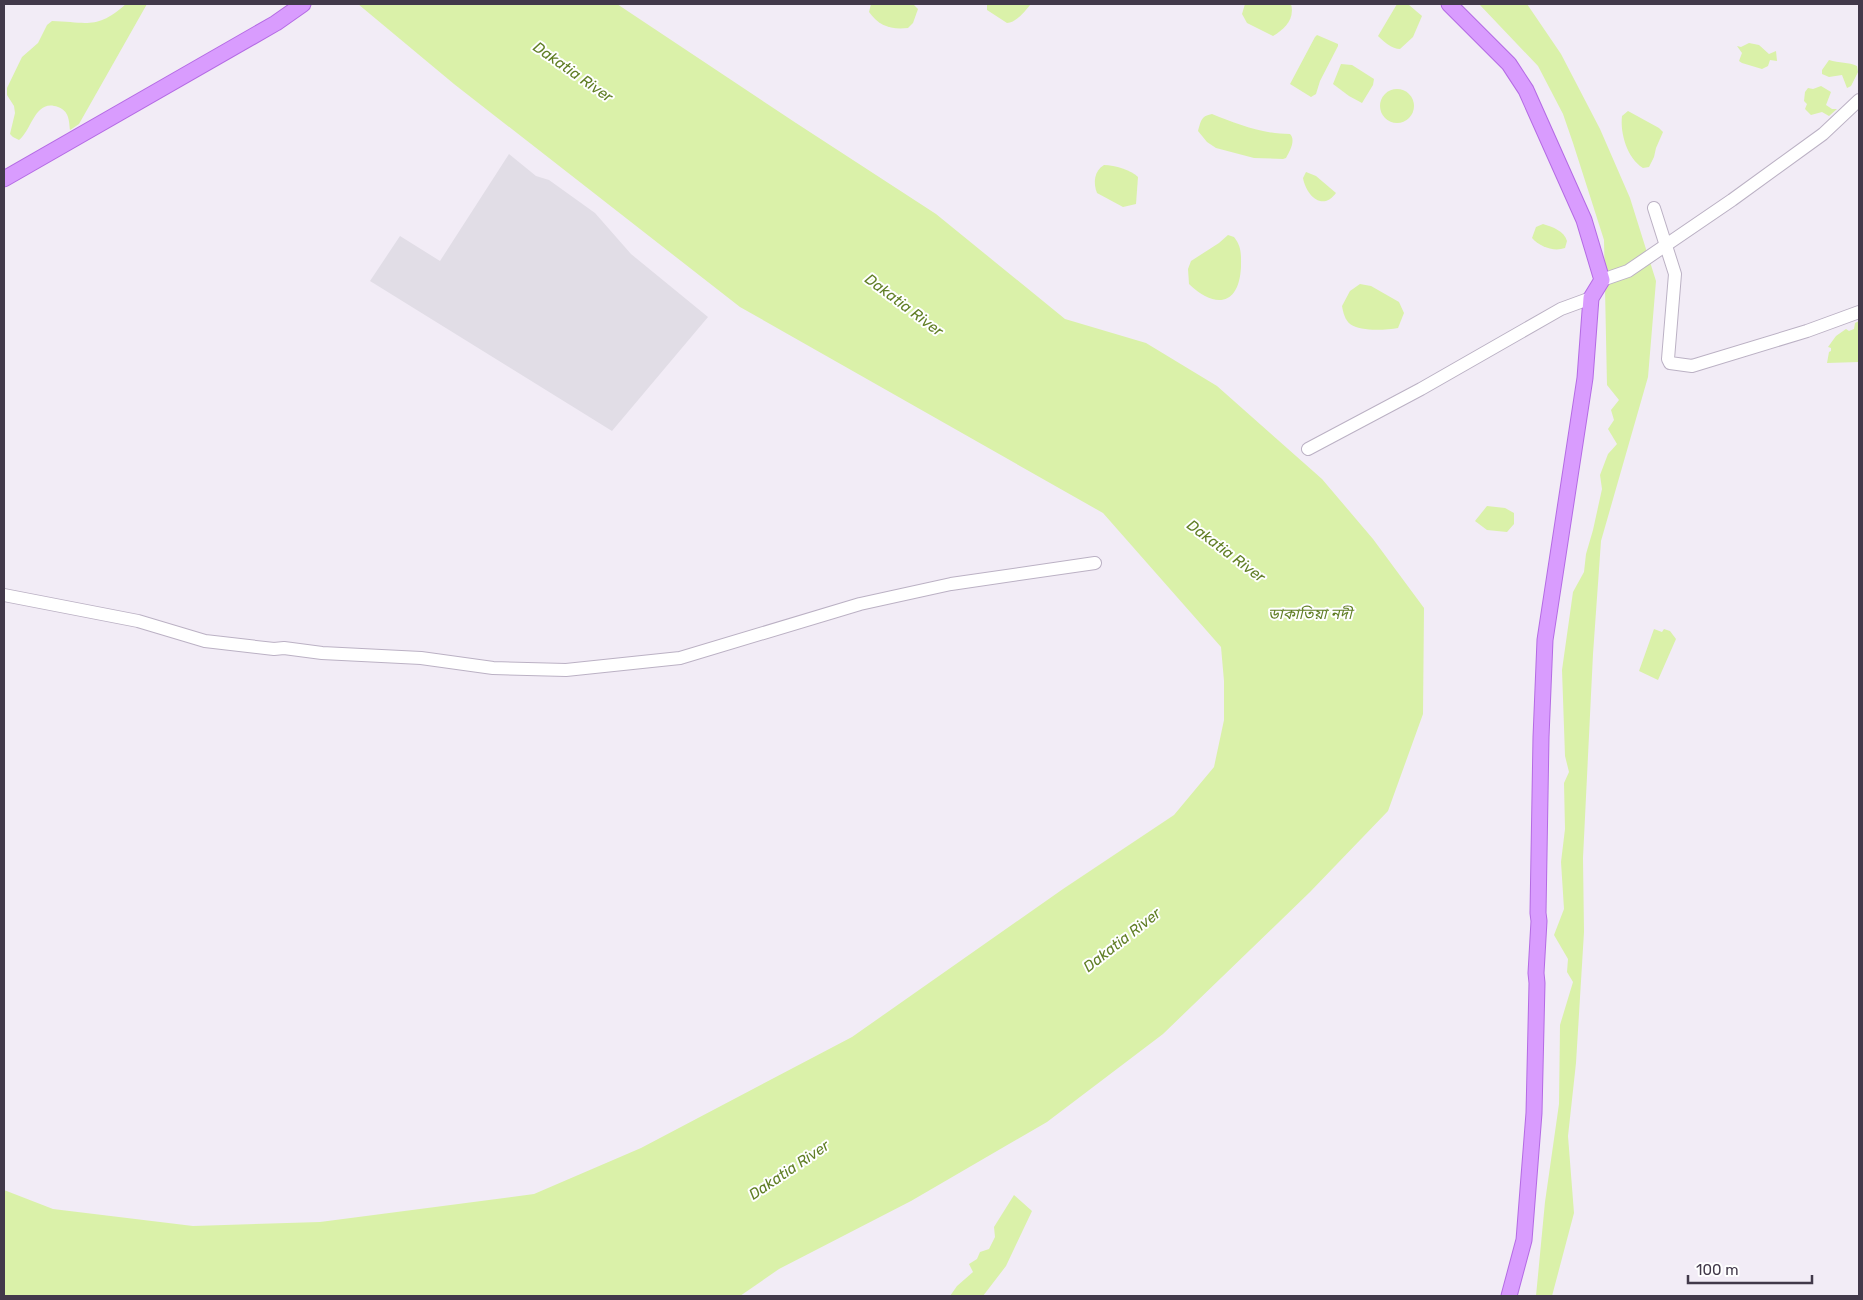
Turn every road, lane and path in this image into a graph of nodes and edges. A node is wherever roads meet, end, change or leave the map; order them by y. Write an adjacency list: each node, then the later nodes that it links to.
1 (303, 4): 4 (main road)
2 (1449, 4): 7 (main road)
3 (1859, 100): 6 (street)
4 (4, 180)
5 (1654, 208): 6 (street)
6 (1667, 245): 7 (street); 9 (street)
7 (1602, 280): 8 (main road)
8 (1592, 298): 10 (street); 13 (main road)
9 (1859, 312)
10 (1308, 449)
11 (1095, 562): 12 (street)
12 (4, 595)
13 (1508, 1296)

